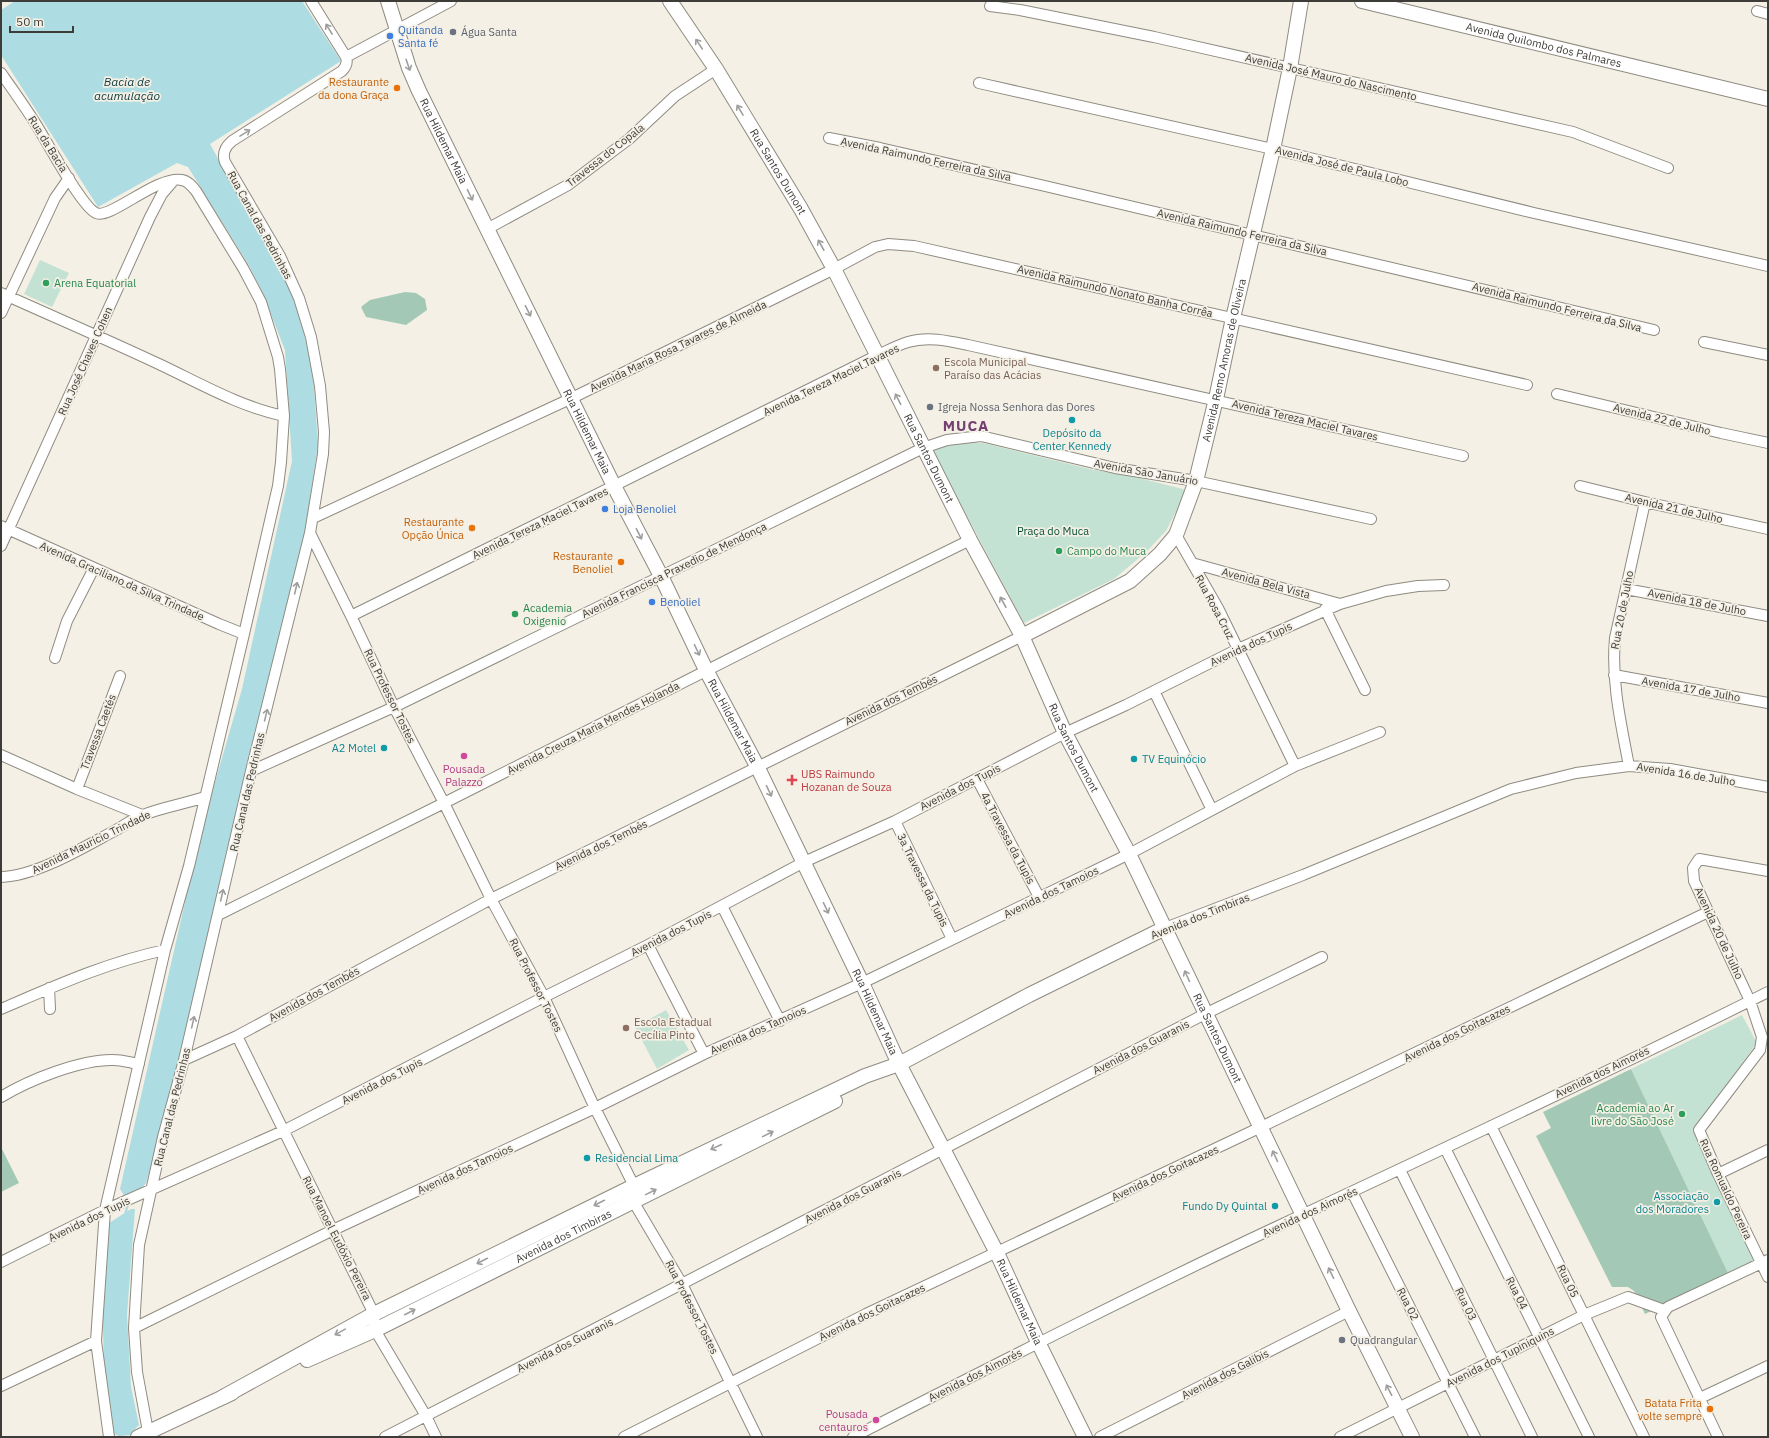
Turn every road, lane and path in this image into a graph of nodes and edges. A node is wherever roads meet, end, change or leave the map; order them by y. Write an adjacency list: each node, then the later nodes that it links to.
1 (311, 1): 11 (street, one-way to 1)
2 (388, 1): 10 (main road, Rua Hildemar Maia)
3 (451, 1): 10 (street)
4 (670, 1): 13 (main road, Rua Santos Dumont, one-way to 4)
5 (1301, 1): 12 (main road, Avenida Remo Amoras de Oliveira)
6 (1362, 1): 16 (main road, Avenida Quilombo dos Palmares)
7 (990, 6): 12 (street, Avenida José Mauro do Nascimento)
8 (1757, 11): 9 (street)
9 (1768, 14)
10 (397, 31): 11 (street); 22 (main road, Rua Hildemar Maia, one-way to 22)
11 (346, 57): 47 (street, Rua Canal das Pedrinhas, one-way to 11)
12 (1290, 68): 18 (main road, Avenida Remo Amoras de Oliveira); 19 (street, Avenida José Mauro do Nascimento)
13 (716, 69): 22 (street, Travessa do Copala); 26 (main road, Rua Santos Dumont, one-way to 13)
14 (2, 80): 20 (street, Rua da Bacia)
15 (979, 83): 18 (street, Avenida José de Paula Lobo)
16 (1768, 99)
17 (829, 138): 23 (street, Avenida Raimundo Ferreira da Silva)
18 (1273, 149): 23 (main road, Avenida Remo Amoras de Oliveira); 25 (street, Avenida José de Paula Lobo)
19 (1668, 168)
20 (69, 178): 21 (street, Rua da Bacia); 27 (street)
21 (174, 180): 31 (street, Rua José Chaves Cohen); 39 (street)
22 (487, 229): 37 (main road, Rua Hildemar Maia, one-way to 37)
23 (1253, 235): 29 (main road, Avenida Remo Amoras de Oliveira); 30 (street, Avenida Raimundo Ferreira da Silva)
24 (914, 246): 26 (street, Avenida Maria Rosa Tavares de Almeida); 29 (street, Avenida Raimundo Nonato Banha Corrêa)
25 (1768, 266)
26 (834, 269): 34 (main road, Rua Santos Dumont); 37 (street, Avenida Maria Rosa Tavares de Almeida)
27 (5, 294): 28 (street); 31 (street)
28 (1, 313)
29 (1233, 318): 35 (street, Avenida Raimundo Nonato Banha Corrêa); 38 (main road, Avenida Remo Amoras de Oliveira)
30 (1654, 330)
31 (96, 335): 39 (street); 49 (street, Rua José Chaves Cohen)
32 (1704, 342): 33 (street)
33 (1768, 355)
34 (876, 356): 38 (street, Avenida Tereza Maciel Tavares); 41 (main road, Rua Santos Dumont, one-way to 34); 44 (street, Avenida Tereza Maciel Tavares)
35 (1527, 385)
36 (1557, 394): 40 (street, Avenida 22 de Julho)
37 (572, 398): 44 (main road, Rua Hildemar Maia); 47 (street, Avenida Maria Rosa Tavares de Almeida)
38 (1216, 399): 42 (street, Avenida Tereza Maciel Tavares); 43 (main road, Avenida Remo Amoras de Oliveira)
39 (284, 416): 64 (street)
40 (1768, 443)
41 (923, 448): 43 (street, Avenida São Januário); 53 (main road, Rua Santos Dumont); 57 (street, Avenida Francisca Praxedio de Mendonça)
42 (1463, 456)
43 (1196, 481): 48 (street, Avenida São Januário); 52 (main road, Avenida Remo Amoras de Oliveira)
44 (614, 486): 57 (main road, Rua Hildemar Maia, one-way to 57); 62 (street, Avenida Tereza Maciel Tavares)
45 (1580, 486): 46 (street, Avenida 21 de Julho)
46 (1645, 502): 50 (street, Avenida 21 de Julho); 59 (street, Rua 20 de Julho)
47 (313, 518): 51 (street, Rua Canal das Pedrinhas)
48 (1371, 519)
49 (5, 528): 54 (street, Rua José Chaves Cohen); 56 (street, Avenida Graciliano da Silva Trindade)
50 (1768, 529)
51 (310, 533): 62 (street, Rua Professor Tostes); 81 (street, Rua Canal das Pedrinhas, one-way to 51)
52 (1176, 535): 55 (street, Rua Rosa Cruz); 65 (main road, Avenida Remo Amoras de Oliveira)
53 (970, 540): 65 (main road, Rua Santos Dumont, one-way to 53); 68 (street, Avenida Creuza Maria Mendes Holanda)
54 (1, 546)
55 (1192, 563): 60 (street, Avenida Bela Vista); 66 (street, Rua Rosa Cruz)
56 (94, 568): 64 (street, Avenida Graciliano da Silva Trindade); 67 (street)
57 (661, 576): 68 (main road, Rua Hildemar Maia, one-way to 68); 74 (street, Avenida Francisca Praxedio de Mendonça)
58 (1444, 584): 60 (street)
59 (1626, 589): 63 (street, Avenida 18 de Julho); 69 (street, Rua 20 de Julho)
60 (1340, 604): 61 (street, Avenida dos Tupis)
61 (1325, 609): 66 (street, Avenida dos Tupis); 71 (street)
62 (351, 616): 74 (street, Rua Professor Tostes)
63 (1768, 616)
64 (244, 634): 86 (street)
65 (1022, 636): 76 (main road, Rua Santos Dumont); 78 (street, Avenida dos Tembés)
66 (1238, 649): 72 (street, Avenida dos Tupis); 79 (street, Rua Rosa Cruz)
67 (55, 658)
68 (706, 670): 78 (main road, Rua Hildemar Maia); 87 (street, Avenida Creuza Maria Mendes Holanda)
69 (1614, 675): 73 (street, Avenida 17 de Julho); 80 (street, Rua 20 de Julho)
70 (120, 676): 84 (street, Travessa Caetés)
71 (1365, 690)
72 (1154, 691): 76 (street, Avenida dos Tupis); 88 (street)
73 (1768, 703)
74 (394, 707): 81 (street, Avenida Francisca Praxedio de Mendonça); 87 (street, Rua Professor Tostes)
75 (1380, 732): 79 (street, Avenida dos Tamoios)
76 (1065, 733): 82 (street, Avenida dos Tupis); 91 (main road, Rua Santos Dumont)
77 (1, 755): 84 (street)
78 (757, 766): 92 (main road, Rua Hildemar Maia, one-way to 92); 96 (street, Avenida dos Tembés)
79 (1295, 766): 88 (street, Avenida dos Tamoios)
80 (1629, 766): 83 (street, Avenida 16 de Julho); 85 (street, Avenida 16 de Julho)
81 (251, 771): 99 (street, Rua Canal das Pedrinhas, one-way to 81)
82 (977, 779): 90 (street, Avenida dos Tupis); 95 (street, 4a Travessa da Tupis)
83 (1768, 787)
84 (77, 789): 89 (street)
85 (1511, 789): 100 (street, Avenida dos Timbiras)
86 (205, 797): 89 (street, Avenida Maurício Trindade); 103 (street)
87 (444, 803): 96 (street, Rua Professor Tostes); 99 (street, Avenida Creuza Maria Mendes Holanda)
88 (1212, 810): 91 (street, Avenida dos Tamoios)
89 (142, 815): 94 (street, Avenida Maurício Trindade)
90 (894, 821): 92 (street, Avenida dos Tupis); 101 (street, 3a Travessa da Tupis)
91 (1129, 854): 95 (street, Avenida dos Tamoios); 100 (main road, Rua Santos Dumont)
92 (804, 862): 97 (street, Avenida dos Tupis); 105 (main road, Rua Hildemar Maia, one-way to 105)
93 (1768, 871): 98 (street, Avenida 20 de Julho)
94 (1, 877)
95 (1039, 898): 101 (street, Avenida dos Tamoios)
96 (491, 899): 108 (street, Rua Professor Tostes); 114 (street, Avenida dos Tembés)
97 (722, 906): 102 (street, Avenida dos Tupis); 113 (street)
98 (1708, 912): 109 (street, Avenida 20 de Julho); 122 (street, Avenida dos Goitacazes)
99 (218, 916): 116 (street, Rua Canal das Pedrinhas, one-way to 99)
100 (1165, 928): 112 (main road, Rua Santos Dumont, one-way to 100); 118 (main road, Avenida dos Timbiras)
101 (952, 939): 105 (street, Avenida dos Tamoios)
102 (648, 945): 108 (street, Avenida dos Tupis); 115 (street)
103 (165, 950): 106 (street); 117 (street)
104 (1322, 957): 112 (street, Avenida dos Guaranis)
105 (862, 983): 113 (street, Avenida dos Tamoios); 118 (main road, Rua Hildemar Maia)
106 (49, 988): 110 (street); 111 (street)
107 (1768, 992): 109 (street, Avenida dos Aimorés)
108 (544, 997): 120 (street, Rua Professor Tostes); 123 (street, Avenida dos Tupis)
109 (1750, 1001): 121 (street, Avenida dos Aimorés); 128 (street, Rua Romualdo Pereira)
110 (1, 1009)
111 (50, 1009)
112 (1205, 1014): 122 (main road, Rua Santos Dumont); 125 (street, Avenida dos Guaranis)
113 (780, 1021): 115 (street, Avenida dos Tamoios)
114 (237, 1036): 116 (street, Avenida dos Tembés); 123 (street, Rua Manoel Eudóxio Pereira)
115 (704, 1054): 120 (street, Avenida dos Tamoios)
116 (184, 1060): 130 (street, Rua Canal das Pedrinhas)
117 (139, 1064): 119 (street); 133 (street)
118 (899, 1064): 125 (main road, Rua Hildemar Maia); 129 (main road, Avenida dos Timbiras, one-way to 129); 132 (main road, Avenida dos Timbiras, one-way to 118)
119 (1, 1097)
120 (596, 1108): 129 (street, Rua Professor Tostes); 135 (street, Avenida dos Tamoios)
121 (1491, 1126): 124 (street, Avenida dos Aimorés); 144 (street, Rua 05)
122 (1261, 1127): 134 (main road, Rua Santos Dumont, one-way to 122); 136 (street, Avenida dos Goitacazes)
123 (283, 1132): 130 (street, Avenida dos Tupis); 135 (street, Rua Manoel Eudóxio Pereira)
124 (1445, 1148): 127 (street, Avenida dos Aimorés); 147 (street, Rua 04)
125 (943, 1150): 136 (main road, Rua Hildemar Maia); 140 (street, Avenida dos Guaranis)
126 (1768, 1150): 128 (street)
127 (1400, 1170): 131 (street, Avenida dos Aimorés); 150 (street, Rua 03)
128 (1718, 1174): 138 (street, Rua Romualdo Pereira)
129 (634, 1186): 132 (street, Rua Professor Tostes); 143 (main road, Avenida dos Timbiras, one-way to 143)
130 (150, 1190): 133 (street, Avenida dos Tupis); 145 (street, Rua Canal das Pedrinhas)
131 (1352, 1192): 134 (street, Avenida dos Aimorés); 153 (street, Rua 02)
132 (633, 1201): 140 (street, Rua Professor Tostes); 146 (main road, Avenida dos Timbiras, one-way to 132)
133 (107, 1209): 137 (street, Avenida dos Tupis); 148 (street)
134 (1303, 1214): 141 (main road, Rua Santos Dumont, one-way to 134); 149 (street, Avenida dos Aimorés)
135 (333, 1230): 143 (street, Rua Manoel Eudóxio Pereira); 145 (street, Avenida dos Tamoios)
136 (997, 1253): 149 (main road, Rua Hildemar Maia); 152 (street, Avenida dos Goitacazes)
137 (1, 1262)
138 (1765, 1262): 139 (street, Rua Romualdo Pereira); 142 (street)
139 (1768, 1277)
140 (682, 1284): 152 (street, Rua Professor Tostes); 158 (street, Avenida dos Guaranis)
141 (1349, 1311): 157 (main road, Rua Santos Dumont, one-way to 141); 167 (street, Avenida dos Galibis)
142 (1663, 1312): 144 (street, Avenida dos Tupiniquins); 156 (street)
143 (374, 1314): 146 (street, Rua Manoel Eudóxio Pereira); 155 (main road, Avenida dos Timbiras, one-way to 155)
144 (1584, 1315): 147 (street, Avenida dos Tupiniquins); 173 (street, Rua 05)
145 (134, 1328): 159 (street, Rua Canal das Pedrinhas)
146 (375, 1330): 155 (main road, Avenida dos Timbiras); 158 (street, Rua Manoel Eudóxio Pereira)
147 (1539, 1337): 150 (street, Avenida dos Tupiniquins); 172 (street, Rua 04)
148 (96, 1340): 154 (street); 160 (street)
149 (1038, 1342): 165 (street, Avenida dos Aimorés); 166 (main road, Rua Hildemar Maia)
150 (1493, 1360): 153 (street, Avenida dos Tupiniquins); 171 (street, Rua 03)
151 (1768, 1366): 156 (street)
152 (729, 1383): 163 (street, Avenida dos Goitacazes); 164 (street, Rua Professor Tostes)
153 (1448, 1383): 157 (street, Avenida dos Tupiniquins); 170 (street, Rua 02)
154 (1, 1386)
155 (223, 1397): 159 (main road, Avenida dos Timbiras)
156 (1698, 1399): 174 (street)
157 (1398, 1408): 168 (street, Avenida dos Tupiniquins); 169 (main road, Rua Santos Dumont)
158 (426, 1416): 161 (street, Avenida dos Guaranis); 162 (street, Rua Manoel Eudóxio Pereira)
159 (144, 1436)
160 (109, 1437)
161 (385, 1437)
162 (436, 1437)
163 (624, 1437)
164 (757, 1437)
165 (854, 1437)
166 (1085, 1437)
167 (1100, 1437)
168 (1340, 1437)
169 (1412, 1437)
170 (1475, 1437)
171 (1532, 1437)
172 (1589, 1437)
173 (1644, 1437)
174 (1718, 1437)

